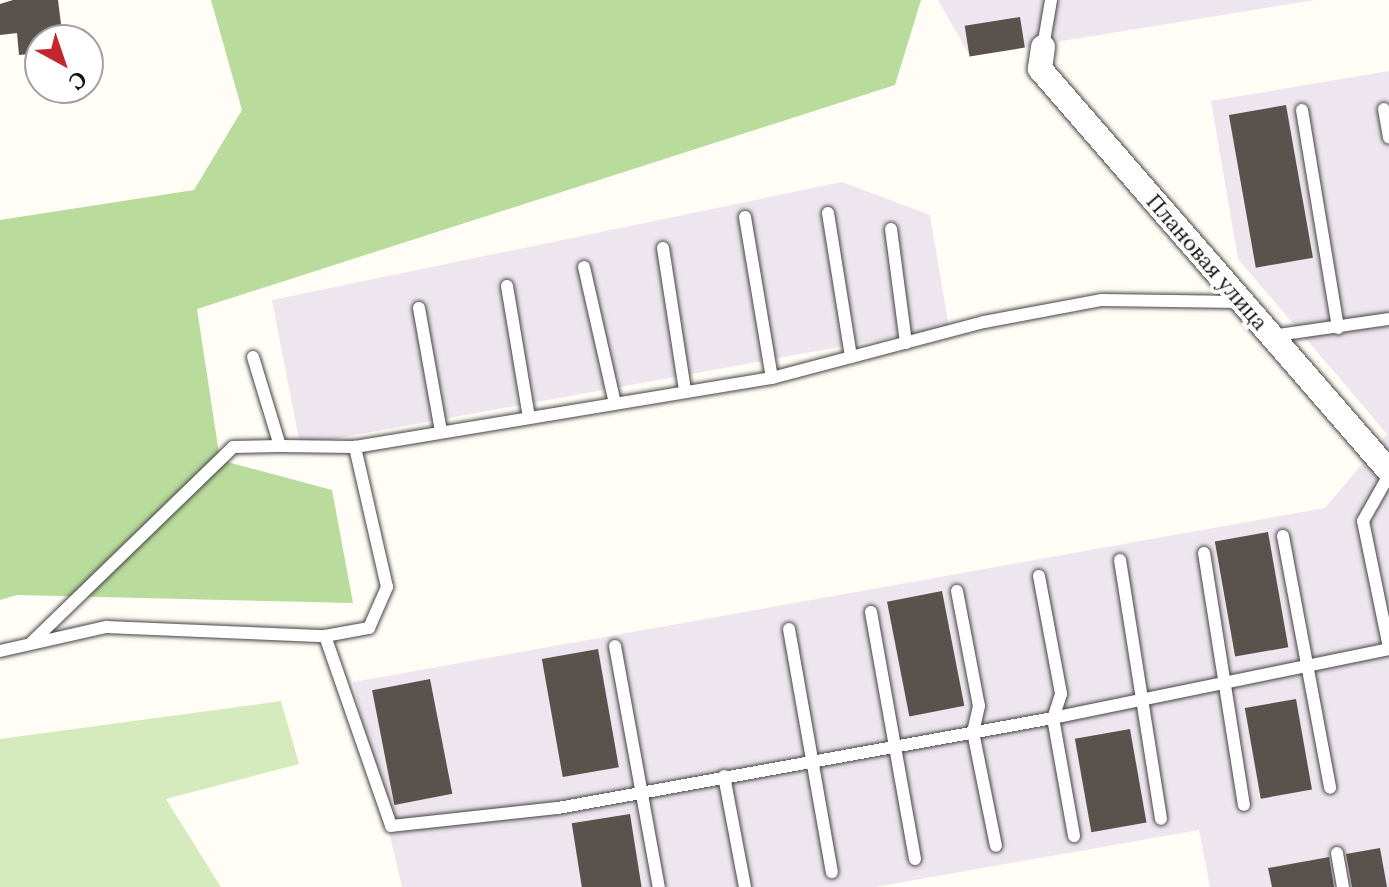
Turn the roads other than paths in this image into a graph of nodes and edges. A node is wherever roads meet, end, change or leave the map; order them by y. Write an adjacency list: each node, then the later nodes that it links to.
1 (1051, 0): 2 (lane)
2 (1043, 47): 12 (street, Плановая улица)
3 (1384, 109): 5 (lane)
4 (1302, 110): 15 (lane)
5 (1389, 138)
6 (828, 213): 19 (lane)
7 (745, 217): 20 (lane)
8 (891, 229): 17 (lane)
9 (663, 248): 21 (lane)
10 (584, 267): 22 (lane)
11 (507, 286): 23 (lane)
12 (1243, 302): 16 (street, Плановая улица); 17 (lane)
13 (419, 308): 24 (lane)
14 (1389, 319): 15 (lane)
15 (1338, 328): 16 (lane)
16 (1271, 336): 27 (street, Плановая улица)
17 (906, 343): 19 (lane)
18 (253, 357): 25 (lane)
19 (851, 357): 20 (lane)
20 (772, 378): 21 (lane)
21 (685, 390): 22 (lane)
22 (615, 403): 23 (lane)
23 (529, 417): 24 (lane)
24 (441, 432): 26 (lane)
25 (280, 446): 26 (lane); 36 (lane)
26 (355, 447): 35 (lane)
27 (1389, 473): 38 (lane)
28 (1283, 536): 40 (lane)
29 (1204, 553): 41 (lane)
30 (1120, 560): 42 (lane)
31 (1039, 576): 43 (lane)
32 (957, 591): 44 (lane)
33 (871, 612): 45 (lane)
34 (789, 629): 46 (lane)
35 (325, 636): 36 (lane); 49 (lane)
36 (30, 644): 39 (lane)
37 (615, 646): 49 (lane)
38 (1389, 648): 40 (lane)
39 (0, 651)
40 (1305, 667): 41 (lane); 48 (lane)
41 (1225, 683): 42 (lane); 50 (lane)
42 (1144, 700): 43 (lane); 51 (lane)
43 (1053, 718): 44 (lane); 52 (lane)
44 (973, 732): 45 (lane); 53 (lane)
45 (895, 744): 46 (lane); 55 (lane)
46 (810, 762): 47 (lane); 56 (lane)
47 (724, 776): 49 (lane); 58 (lane)
48 (1330, 788)
49 (642, 791): 57 (lane)
50 (1244, 805)
51 (1161, 819)
52 (1074, 836)
53 (996, 846)
54 (1337, 853): 59 (lane)
55 (915, 859)
56 (832, 872)
57 (659, 887)
58 (745, 887)
59 (1343, 887)

